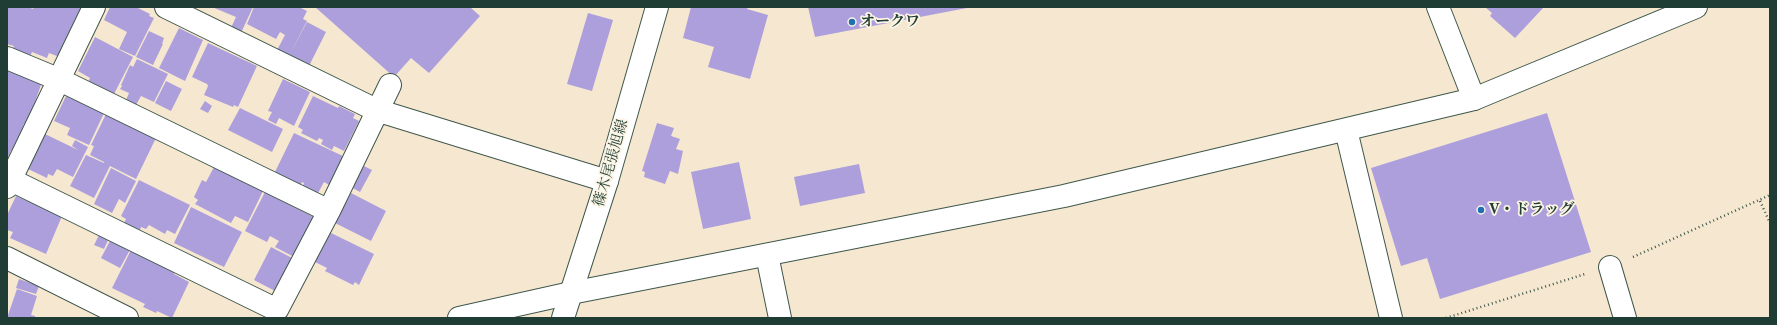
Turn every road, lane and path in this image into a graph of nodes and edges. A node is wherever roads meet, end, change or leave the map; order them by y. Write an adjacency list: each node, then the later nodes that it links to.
1 (94, 7): 7 (street)
2 (166, 7): 10 (street)
3 (657, 7): 13 (street, 篠木尾張旭線)
4 (1438, 7): 9 (street)
5 (1696, 7): 9 (street)
6 (7, 58): 7 (street)
7 (60, 80): 12 (street); 15 (street)
8 (390, 85): 10 (street)
9 (1474, 99): 11 (street)
10 (376, 110): 13 (street); 15 (street)
11 (1346, 130): 17 (street); 25 (street)
12 (8, 181): 15 (street)
13 (607, 181): 20 (street, 篠木尾張旭線)
14 (1770, 195): 16 (path)
15 (329, 211)
16 (1770, 223)
17 (767, 254): 20 (street); 24 (street)
18 (7, 258): 21 (street)
19 (1610, 267): 26 (street)
20 (571, 292): 22 (street); 23 (street, 篠木尾張旭線)
21 (128, 318)
22 (459, 318)
23 (563, 318)
24 (780, 318)
25 (1391, 318)
26 (1625, 318)

